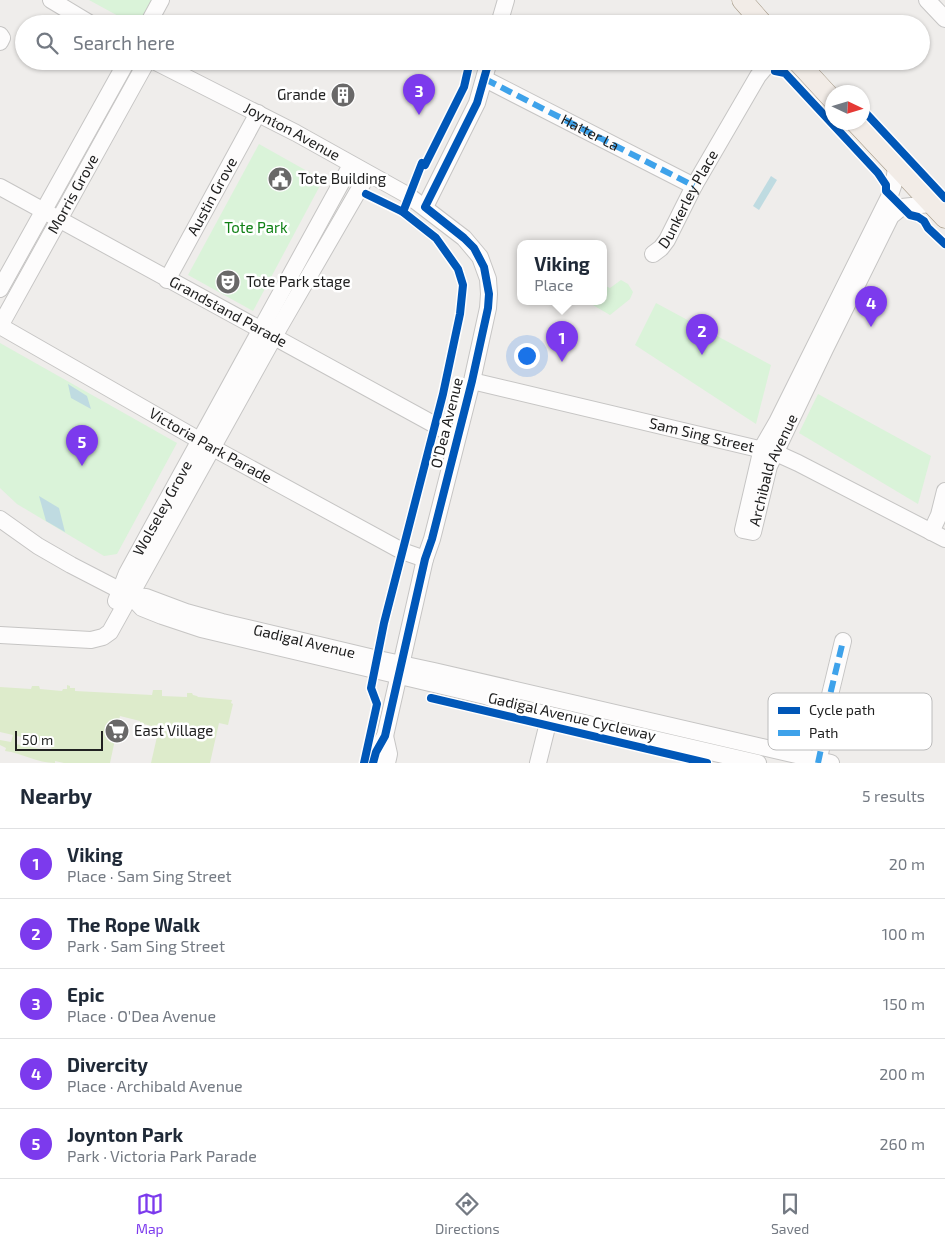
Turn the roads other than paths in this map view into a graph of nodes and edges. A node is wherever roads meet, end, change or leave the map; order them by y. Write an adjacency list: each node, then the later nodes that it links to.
1 (51, 0): 6 (street)
2 (161, 0): 7 (street)
3 (506, 0): 8 (street)
4 (742, 0): 9 (main road)
5 (927, 0): 10 (street)
6 (75, 15)
7 (153, 15)
8 (502, 15)
9 (755, 15)
10 (945, 20)
11 (0, 35): 12 (street)
12 (0, 42)
13 (122, 70): 31 (street, Morris Grove)
14 (142, 70): 33 (street, Morris Grove)
15 (172, 70): 22 (street, Joynton Avenue)
16 (487, 70): 20 (street)
17 (750, 70): 27 (street, Dunkerley Place)
18 (763, 70): 27 (street, Dunkerley Place)
19 (805, 70): 21 (main road)
20 (485, 79): 27 (street, Hatter La); 30 (street)
21 (825, 91)
22 (258, 113): 24 (street, Joynton Avenue); 34 (street, Austin Grove)
23 (862, 130): 25 (main road)
24 (351, 165): 26 (street, Joynton Avenue); 37 (street, Wolseley Grove)
25 (896, 167): 29 (main road); 38 (street, Archibald Avenue)
26 (368, 174): 30 (street, Joynton Avenue); 37 (street, Wolseley Grove)
27 (689, 184)
28 (0, 187): 31 (street, Grandstand Parade)
29 (930, 204): 32 (main road); 38 (street, Archibald Avenue)
30 (425, 207): 39 (street, O'Dea Avenue)
31 (45, 212): 33 (street, Grandstand Parade); 35 (street, Morris Grove)
32 (945, 218)
33 (59, 220): 34 (street, Grandstand Parade); 36 (street, Morris Grove)
34 (167, 280): 37 (street, Grandstand Parade)
35 (0, 289)
36 (0, 326): 41 (street, Victoria Park Parade)
37 (266, 334): 40 (street, Grandstand Parade); 41 (street, Wolseley Grove)
38 (826, 334): 42 (street, Archibald Avenue)
39 (472, 382): 40 (street, O'Dea Avenue); 42 (street, Sam Sing Street)
40 (457, 437): 46 (street, O'Dea Avenue)
41 (207, 445): 46 (street, Victoria Park Parade); 47 (street, Wolseley Grove)
42 (769, 450): 45 (street, Sam Sing Street)
43 (945, 491): 45 (street)
44 (0, 519): 47 (street, Gadigal Avenue)
45 (938, 536)
46 (425, 559): 51 (street, O'Dea Avenue)
47 (126, 593): 48 (street); 49 (street); 51 (street, Gadigal Avenue)
48 (0, 628)
49 (0, 636)
50 (844, 641): 52 (street)
51 (399, 670): 53 (street, Gadigal Avenue); 54 (street, O'Dea Avenue); 56 (street, Gadigal Avenue)
52 (831, 693)
53 (550, 715): 55 (street, Gadigal Avenue); 59 (street)
54 (385, 736): 57 (street, O'Dea Avenue); 58 (street, O'Dea Avenue)
55 (701, 757): 60 (street, Gadigal Avenue)
56 (822, 762)
57 (374, 763)
58 (387, 763)
59 (538, 763)
60 (758, 763)

